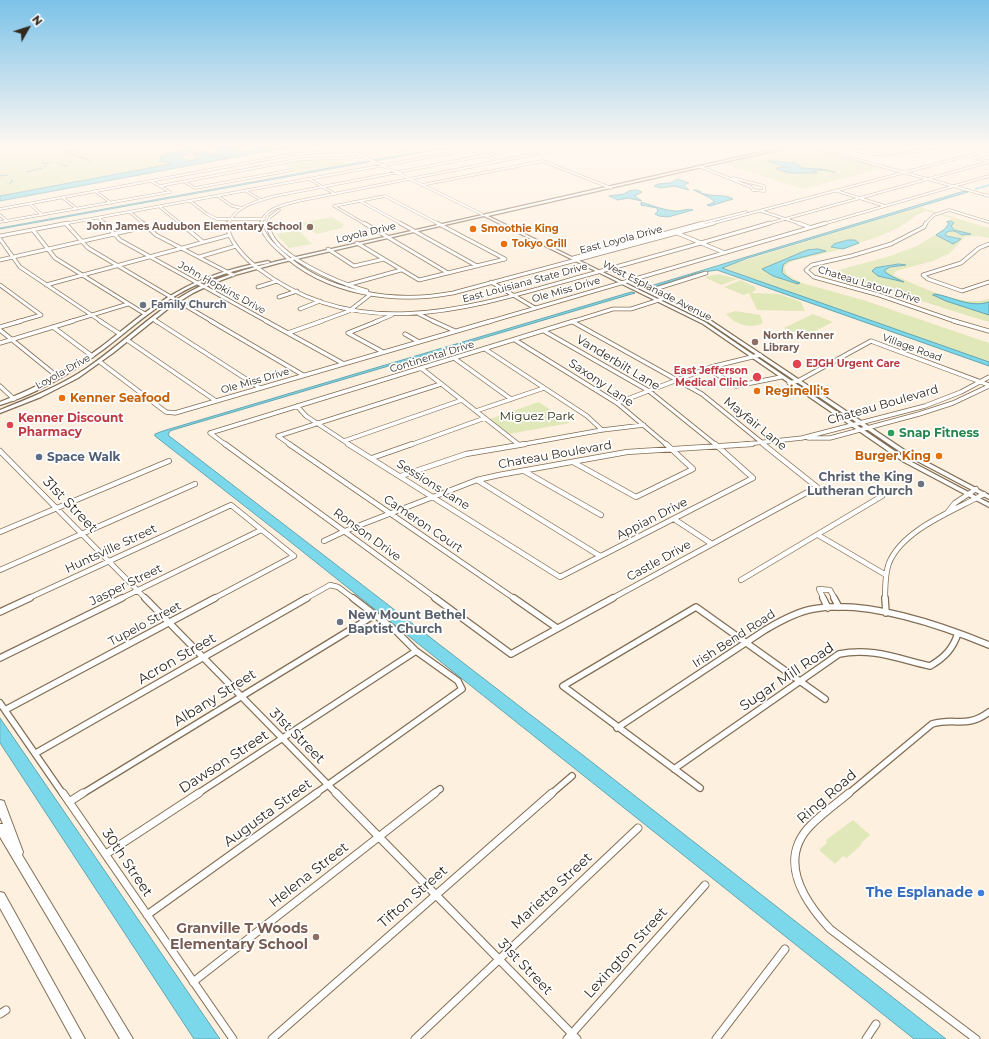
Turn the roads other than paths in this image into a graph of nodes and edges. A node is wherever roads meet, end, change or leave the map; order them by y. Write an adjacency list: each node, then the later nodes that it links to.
1 (82, 194): 18 (street)
2 (99, 194): 23 (street)
3 (155, 194): 23 (street)
4 (226, 194): 17 (street)
5 (252, 194): 20 (street)
6 (280, 194): 20 (street)
7 (334, 194): 37 (street)
8 (334, 194): 40 (street)
9 (442, 194): 35 (street, West Esplanade Avenue)
10 (446, 194): 35 (street, West Esplanade Avenue)
11 (574, 194): 35 (main road, Loyola Drive)
12 (810, 194): 30 (street, East Loyola Drive)
13 (823, 194): 31 (street, East Loyola Drive)
14 (848, 194): 19 (street)
15 (873, 194): 19 (street, East Louisiana State Drive)
16 (925, 194): 25 (street, Ole Miss Drive)
17 (218, 196): 21 (street); 28 (street)
18 (63, 198): 24 (street); 27 (street)
19 (860, 198): 25 (street); 38 (street, East Louisiana State Drive)
20 (261, 200): 28 (street)
21 (190, 201): 26 (street); 39 (street)
22 (360, 201): 45 (street); 51 (street); 59 (street)
23 (111, 202): 27 (street)
24 (30, 204): 29 (street); 34 (street)
25 (885, 206): 49 (street, Ole Miss Drive)
26 (160, 207): 32 (street); 63 (street)
27 (77, 208): 34 (street)
28 (242, 208): 39 (street)
29 (0, 209)
30 (756, 209): 31 (street); 52 (street, East Loyola Drive)
31 (761, 211): 38 (street); 54 (street, East Loyola Drive)
32 (130, 212): 36 (street); 48 (street)
33 (0, 215): 41 (street)
34 (42, 215): 41 (street)
35 (486, 215): 45 (main road, Loyola Drive); 46 (main road, West Esplanade Avenue); 47 (main road, West Esplanade Avenue)
36 (99, 218): 44 (street); 55 (street, John Hopkins Drive)
37 (268, 219): 40 (street); 79 (street, East Loyola Drive)
38 (785, 219): 49 (street); 66 (street, East Louisiana State Drive)
39 (230, 220): 40 (street); 57 (street)
40 (262, 220): 75 (street, East Loyola Drive)
41 (7, 221): 42 (street)
42 (0, 222)
43 (989, 222): 138 (street, Chateau Latour Drive)
44 (66, 224): 50 (street); 61 (street)
45 (440, 225): 51 (main road, Loyola Drive); 89 (street)
46 (511, 225): 47 (main road); 53 (main road, West Esplanade Avenue)
47 (507, 226): 56 (main road, West Esplanade Avenue)
48 (145, 227): 55 (street); 69 (street)
49 (810, 228): 74 (street, Ole Miss Drive)
50 (33, 230): 58 (street); 70 (street)
51 (413, 231): 59 (main road, Loyola Drive); 89 (street)
52 (672, 231): 54 (street); 80 (street, East Loyola Drive)
53 (528, 233): 56 (main road); 62 (main road, West Esplanade Avenue)
54 (677, 233): 66 (street); 83 (street, East Loyola Drive)
55 (114, 234): 61 (street); 77 (street, John Hopkins Drive)
56 (523, 234): 64 (main road, West Esplanade Avenue)
57 (230, 235): 63 (street); 68 (street, East Louisiana State Drive)
58 (0, 236)
59 (386, 237): 65 (main road, Loyola Drive); 95 (street)
60 (0, 239): 76 (street)
61 (82, 241): 70 (street); 88 (street)
62 (545, 241): 64 (main road); 72 (main road, West Esplanade Avenue)
63 (203, 242): 69 (street)
64 (540, 242): 73 (main road, West Esplanade Avenue)
65 (358, 243): 71 (main road, Loyola Drive); 82 (street)
66 (701, 243): 74 (street); 92 (street, East Louisiana State Drive)
67 (989, 244): 104 (street)
68 (236, 246): 78 (street); 87 (street, East Louisiana State Drive)
69 (181, 248): 77 (street); 78 (street)
70 (48, 249): 76 (street); 97 (street)
71 (329, 250): 79 (main road, Loyola Drive); 82 (street)
72 (563, 250): 73 (main road); 80 (main road, West Esplanade Avenue)
73 (559, 251): 80 (main road, West Esplanade Avenue)
74 (725, 253): 101 (street, Ole Miss Drive)
75 (284, 255): 81 (street, East Loyola Drive); 85 (main road)
76 (12, 257): 84 (street); 108 (street)
77 (150, 257): 88 (street); 105 (street, John Hopkins Drive)
78 (199, 257): 94 (street)
79 (295, 257): 81 (main road, Loyola Drive); 107 (street, East Loyola Drive)
80 (575, 258): 83 (main road, West Esplanade Avenue); 93 (main road, West Esplanade Avenue); 99 (street, East Loyola Drive); 102 (street, East Loyola Drive)
81 (289, 259): 85 (main road, Loyola Drive); 86 (street, East Loyola Drive); 90 (main road, Loyola Drive)
82 (384, 259): 91 (street)
83 (581, 259): 92 (main road, West Esplanade Avenue)
84 (0, 260)
85 (275, 260): 87 (main road, Loyola Drive)
86 (294, 262): 90 (main road); 113 (street, East Loyola Drive)
87 (253, 265): 90 (street, East Louisiana State Drive); 94 (main road, Loyola Drive)
88 (116, 266): 97 (street); 115 (street)
89 (477, 266): 95 (street)
90 (258, 268): 98 (main road, Loyola Drive); 100 (street, East Louisiana State Drive)
91 (401, 270): 95 (street); 107 (street)
92 (604, 270): 93 (street, East Louisiana State Drive); 101 (main road, West Esplanade Avenue)
93 (599, 271): 103 (main road, West Esplanade Avenue); 114 (street, East Louisiana State Drive)
94 (226, 272): 98 (street); 105 (main road, Loyola Drive)
95 (448, 273)
96 (706, 273): 112 (street)
97 (83, 275): 108 (street); 121 (street)
98 (234, 275): 109 (main road, Loyola Drive)
99 (488, 280): 102 (street); 113 (street, East Loyola Drive)
100 (277, 281): 110 (street); 111 (street, East Louisiana State Drive)
101 (628, 281): 103 (street, Ole Miss Drive); 112 (main road, West Esplanade Avenue)
102 (491, 282): 113 (street, East Loyola Drive); 114 (street)
103 (622, 282): 118 (main road, West Esplanade Avenue); 124 (street, Ole Miss Drive)
104 (989, 282)
105 (197, 283): 109 (street, John Hopkins Drive); 115 (main road, Loyola Drive)
106 (0, 284): 135 (street)
107 (347, 284): 113 (street, East Loyola Drive)
108 (46, 285): 131 (street)
109 (204, 287): 119 (main road, Loyola Drive); 139 (street, John Hopkins Drive)
110 (258, 287)
111 (297, 291): 116 (street); 120 (street, East Louisiana State Drive)
112 (649, 291): 117 (main road, West Esplanade Avenue)
113 (372, 294): 125 (street)
114 (513, 295): 124 (street); 128 (street, East Louisiana State Drive)
115 (170, 297): 119 (street); 126 (main road, Loyola Drive)
116 (279, 297)
117 (663, 298): 118 (street, Continental Drive); 122 (main road, West Esplanade Avenue)
118 (658, 300): 122 (main road, West Esplanade Avenue); 133 (street, Continental Drive)
119 (177, 301): 132 (main road, Loyola Drive); 161 (street)
120 (320, 302): 123 (street); 125 (street, East Louisiana State Drive)
121 (128, 304): 126 (street); 131 (street)
122 (672, 305): 129 (main road, West Esplanade Avenue); 130 (main road, West Esplanade Avenue)
123 (300, 308)
124 (535, 308): 137 (street, Ole Miss Drive)
125 (351, 310): 127 (street, East Louisiana State Drive); 139 (street)
126 (145, 314): 132 (main road); 140 (main road, Loyola Drive)
127 (394, 314): 128 (street, East Louisiana State Drive); 148 (street)
128 (419, 314): 137 (street)
129 (687, 314): 130 (main road); 151 (main road, West Esplanade Avenue)
130 (698, 314): 149 (main road, West Esplanade Avenue)
131 (91, 315): 134 (street); 140 (street)
132 (153, 319): 143 (main road, Loyola Drive); 173 (street)
133 (573, 322): 136 (street, Continental Drive); 165 (street, Mayfair Lane)
134 (53, 327): 142 (street); 150 (street)
135 (0, 328): 142 (street)
136 (544, 330): 144 (street, Continental Drive); 176 (street, Vanderbilt Lane)
137 (455, 331): 145 (street, Ole Miss Drive)
138 (989, 331)
139 (288, 333): 154 (street, John Hopkins Drive)
140 (120, 334): 143 (main road); 150 (main road, Loyola Drive)
141 (405, 334): 145 (street)
142 (11, 339): 146 (street); 162 (street)
143 (127, 340): 153 (main road, Loyola Drive); 186 (street)
144 (515, 340): 147 (street, Continental Drive); 188 (street, Saxony Lane)
145 (419, 342): 148 (street, Ole Miss Drive)
146 (0, 343)
147 (485, 349): 152 (street, Continental Drive); 174 (street)
148 (383, 352): 154 (street, Ole Miss Drive)
149 (760, 355): 151 (street); 155 (main road, West Esplanade Avenue)
150 (92, 356): 153 (main road); 162 (main road, Loyola Drive)
151 (752, 357): 156 (main road, West Esplanade Avenue); 158 (street)
152 (454, 358): 157 (street, Continental Drive); 182 (street)
153 (100, 362): 169 (main road, Loyola Drive); 186 (street, Ole Miss Drive)
154 (344, 364): 161 (street, Ole Miss Drive)
155 (773, 364): 156 (main road); 159 (main road, West Esplanade Avenue)
156 (763, 365): 160 (main road, West Esplanade Avenue)
157 (421, 368): 170 (street); 190 (street, Continental Drive)
158 (708, 369): 163 (street); 165 (street)
159 (784, 371): 160 (main road); 166 (main road, West Esplanade Avenue)
160 (776, 374): 163 (main road, West Esplanade Avenue)
161 (303, 375): 173 (street, Ole Miss Drive)
162 (58, 377): 169 (main road); 178 (main road, Loyola Drive)
163 (781, 377): 167 (main road, West Esplanade Avenue)
164 (989, 377): 168 (street, Chateau Boulevard)
165 (677, 380): 176 (street); 212 (street, Mayfair Lane)
166 (798, 381): 167 (street, Village Road); 168 (street, Village Road); 183 (main road, West Esplanade Avenue)
167 (790, 382): 175 (main road, West Esplanade Avenue)
168 (981, 382): 172 (street, Village Road); 177 (street, Chateau Boulevard)
169 (66, 383): 193 (main road, Loyola Drive)
170 (441, 384): 185 (street); 201 (street)
171 (0, 386): 181 (street)
172 (989, 386): 180 (street, Chateau Boulevard)
173 (260, 388): 186 (street, Ole Miss Drive)
174 (544, 388): 182 (street); 205 (street)
175 (801, 390): 183 (main road); 187 (main road, West Esplanade Avenue)
176 (649, 391): 188 (street); 215 (street, Vanderbilt Lane)
177 (961, 392): 179 (street, Chateau Boulevard); 180 (street)
178 (27, 393): 181 (main road, Loyola Drive); 193 (main road)
179 (953, 395): 184 (street); 194 (street, Chateau Boulevard)
180 (970, 396): 184 (street, Chateau Boulevard)
181 (14, 398): 189 (main road, Loyola Drive)
182 (511, 399): 195 (street)
183 (825, 399): 192 (main road, West Esplanade Avenue)
184 (962, 399): 198 (street, Chateau Boulevard)
185 (462, 400): 195 (street); 211 (street)
186 (216, 401)
187 (818, 402): 191 (main road, West Esplanade Avenue); 192 (main road)
188 (617, 403): 202 (street, Saxony Lane)
189 (0, 404)
190 (297, 406): 201 (street, Sessions Lane); 208 (street, Continental Drive)
191 (824, 406): 197 (main road); 203 (main road, West Esplanade Avenue)
192 (835, 406): 197 (main road, West Esplanade Avenue)
193 (13, 407): 196 (main road, Loyola Drive)
194 (912, 410): 198 (street); 200 (street, Chateau Boulevard)
195 (476, 411): 199 (street)
196 (0, 412)
197 (846, 413): 200 (main road, West Esplanade Avenue)
198 (919, 414): 204 (street, Chateau Boulevard)
199 (485, 418): 213 (street); 219 (street)
200 (861, 423): 203 (street, Chateau Boulevard); 204 (main road, West Esplanade Avenue)
201 (317, 424): 211 (street, Sessions Lane); 241 (street, Cameron Court)
202 (644, 425): 205 (street); 216 (street, Saxony Lane)
203 (852, 426): 206 (main road, West Esplanade Avenue); 207 (street, Chateau Boulevard)
204 (868, 428): 206 (street, Chateau Boulevard); 218 (main road, West Esplanade Avenue)
205 (602, 430): 213 (street)
206 (859, 430): 210 (street, Chateau Boulevard); 214 (main road, West Esplanade Avenue)
207 (822, 432): 209 (street, Chateau Boulevard); 210 (street)
208 (210, 433): 246 (street, Ronson Drive)
209 (802, 438): 210 (street, Chateau Boulevard); 212 (street, Chateau Boulevard)
210 (830, 438)
211 (344, 441): 219 (street, Sessions Lane)
212 (762, 443): 215 (street, Chateau Boulevard); 231 (street, Mayfair Lane)
213 (518, 444): 227 (street)
214 (880, 444): 218 (main road); 220 (main road, West Esplanade Avenue)
215 (719, 447): 216 (street, Chateau Boulevard); 228 (street, Vanderbilt Lane)
216 (671, 448): 222 (street, Chateau Boulevard); 222 (street, Saxony Lane)
217 (0, 451): 239 (street, 31st Street)
218 (904, 452): 224 (main road, West Esplanade Avenue)
219 (372, 458): 227 (street, Sessions Lane)
220 (901, 458): 223 (main road, West Esplanade Avenue); 224 (main road)
221 (169, 461): 239 (street)
222 (573, 462): 225 (street, Chateau Boulevard)
223 (913, 465): 226 (main road); 233 (main road, West Esplanade Avenue)
224 (932, 467): 226 (main road, West Esplanade Avenue)
225 (524, 471): 229 (street, Chateau Boulevard); 242 (street)
226 (945, 474): 232 (main road, West Esplanade Avenue)
227 (401, 476): 236 (street, Sessions Lane)
228 (753, 478): 243 (street, Appian Drive)
229 (477, 480): 236 (street, Chateau Boulevard); 251 (street)
230 (195, 484): 247 (street)
231 (817, 487): 250 (street, Castle Drive)
232 (976, 490): 233 (street); 234 (main road, West Esplanade Avenue)
233 (968, 494): 237 (main road, West Esplanade Avenue); 240 (street)
234 (986, 495): 237 (street)
235 (882, 496): 248 (street)
236 (434, 497): 241 (street, Chateau Boulevard); 255 (street, Sessions Lane)
237 (976, 498): 238 (main road, West Esplanade Avenue); 240 (street)
238 (989, 505)
239 (56, 509): 245 (street); 247 (street, 31st Street)
240 (947, 513): 254 (street)
241 (391, 514): 246 (street, Chateau Boulevard); 264 (street, Cameron Court)
242 (601, 515)
243 (674, 519): 250 (street); 251 (street, Appian Drive)
244 (261, 530): 252 (street, Huntsville Street); 257 (street, Jasper Street); 263 (street, Tupelo Street)
245 (0, 532)
246 (345, 532): 249 (street, Chateau Boulevard); 269 (street, Ronson Drive)
247 (81, 535): 252 (street, 31st Street); 253 (street)
248 (818, 535): 254 (street); 256 (street)
249 (324, 541)
250 (712, 544): 264 (street, Castle Drive)
251 (600, 556): 255 (street, Appian Drive)
252 (107, 562): 257 (street, 31st Street); 260 (street, Huntsville Street)
253 (0, 570)
254 (886, 575): 261 (street)
255 (560, 577)
256 (741, 580)
257 (136, 591): 263 (street, 31st Street); 270 (street, Jasper Street)
258 (839, 607): 259 (street, Irish Bend Road); 259 (street); 261 (street, Irish Bend Road)
259 (828, 608): 266 (street, Irish Bend Road)
260 (0, 612)
261 (886, 613): 265 (street, Irish Bend Road)
262 (373, 616): 268 (street); 271 (street, Acron Street); 273 (street, Albany Street)
263 (168, 624): 271 (street, 31st Street); 276 (street, Tupelo Street)
264 (557, 628): 269 (street, Castle Drive)
265 (958, 633): 267 (street, Irish Bend Road); 272 (street, Sugar Mill Road)
266 (746, 643): 272 (street); 278 (street, Irish Bend Road); 278 (street)
267 (989, 645)
268 (416, 651): 279 (street, Dawson Street); 283 (street, Augusta Street)
269 (511, 654)
270 (0, 658)
271 (203, 659): 273 (street, 31st Street); 280 (street, Acron Street)
272 (800, 681): 274 (street); 281 (street, Sugar Mill Road)
273 (240, 696): 279 (street, 31st Street); 286 (street, Albany Street)
274 (825, 699)
275 (0, 702): 276 (street, 30th Street)
276 (5, 710): 280 (street, 30th Street)
277 (989, 712): 309 (street, Ring Road)
278 (617, 728): 281 (street)
279 (281, 739): 283 (street, 31st Street); 291 (street, Dawson Street)
280 (36, 753): 286 (street, 30th Street)
281 (674, 769): 284 (street)
282 (572, 776): 294 (street, Tifton Street)
283 (328, 786): 290 (street, 31st Street); 296 (street, Augusta Street)
284 (700, 788)
285 (440, 789): 290 (street, Helena Street)
286 (70, 802): 291 (street, 30th Street)
287 (0, 804): 292 (highway)
288 (0, 828): 292 (highway)
289 (638, 828): 298 (street, Marietta Street)
290 (379, 837): 294 (street, 31st Street); 299 (street, Helena Street)
291 (106, 854): 296 (street, 30th Street)
292 (25, 871): 303 (highway)
293 (705, 885): 301 (street, Lexington Street)
294 (436, 895): 298 (street, 31st Street); 305 (street, Tifton Street)
295 (0, 897): 302 (highway)
296 (147, 915): 299 (street, 30th Street)
297 (785, 949): 307 (street)
298 (498, 959): 301 (street, 31st Street); 306 (street, Marietta Street)
299 (193, 982): 304 (street, 30th Street)
300 (876, 1024): 308 (street)
301 (572, 1037)
302 (79, 1039)
303 (127, 1039)
304 (233, 1039)
305 (272, 1039)
306 (415, 1039)
307 (716, 1039)
308 (866, 1039)
309 (976, 1039)

